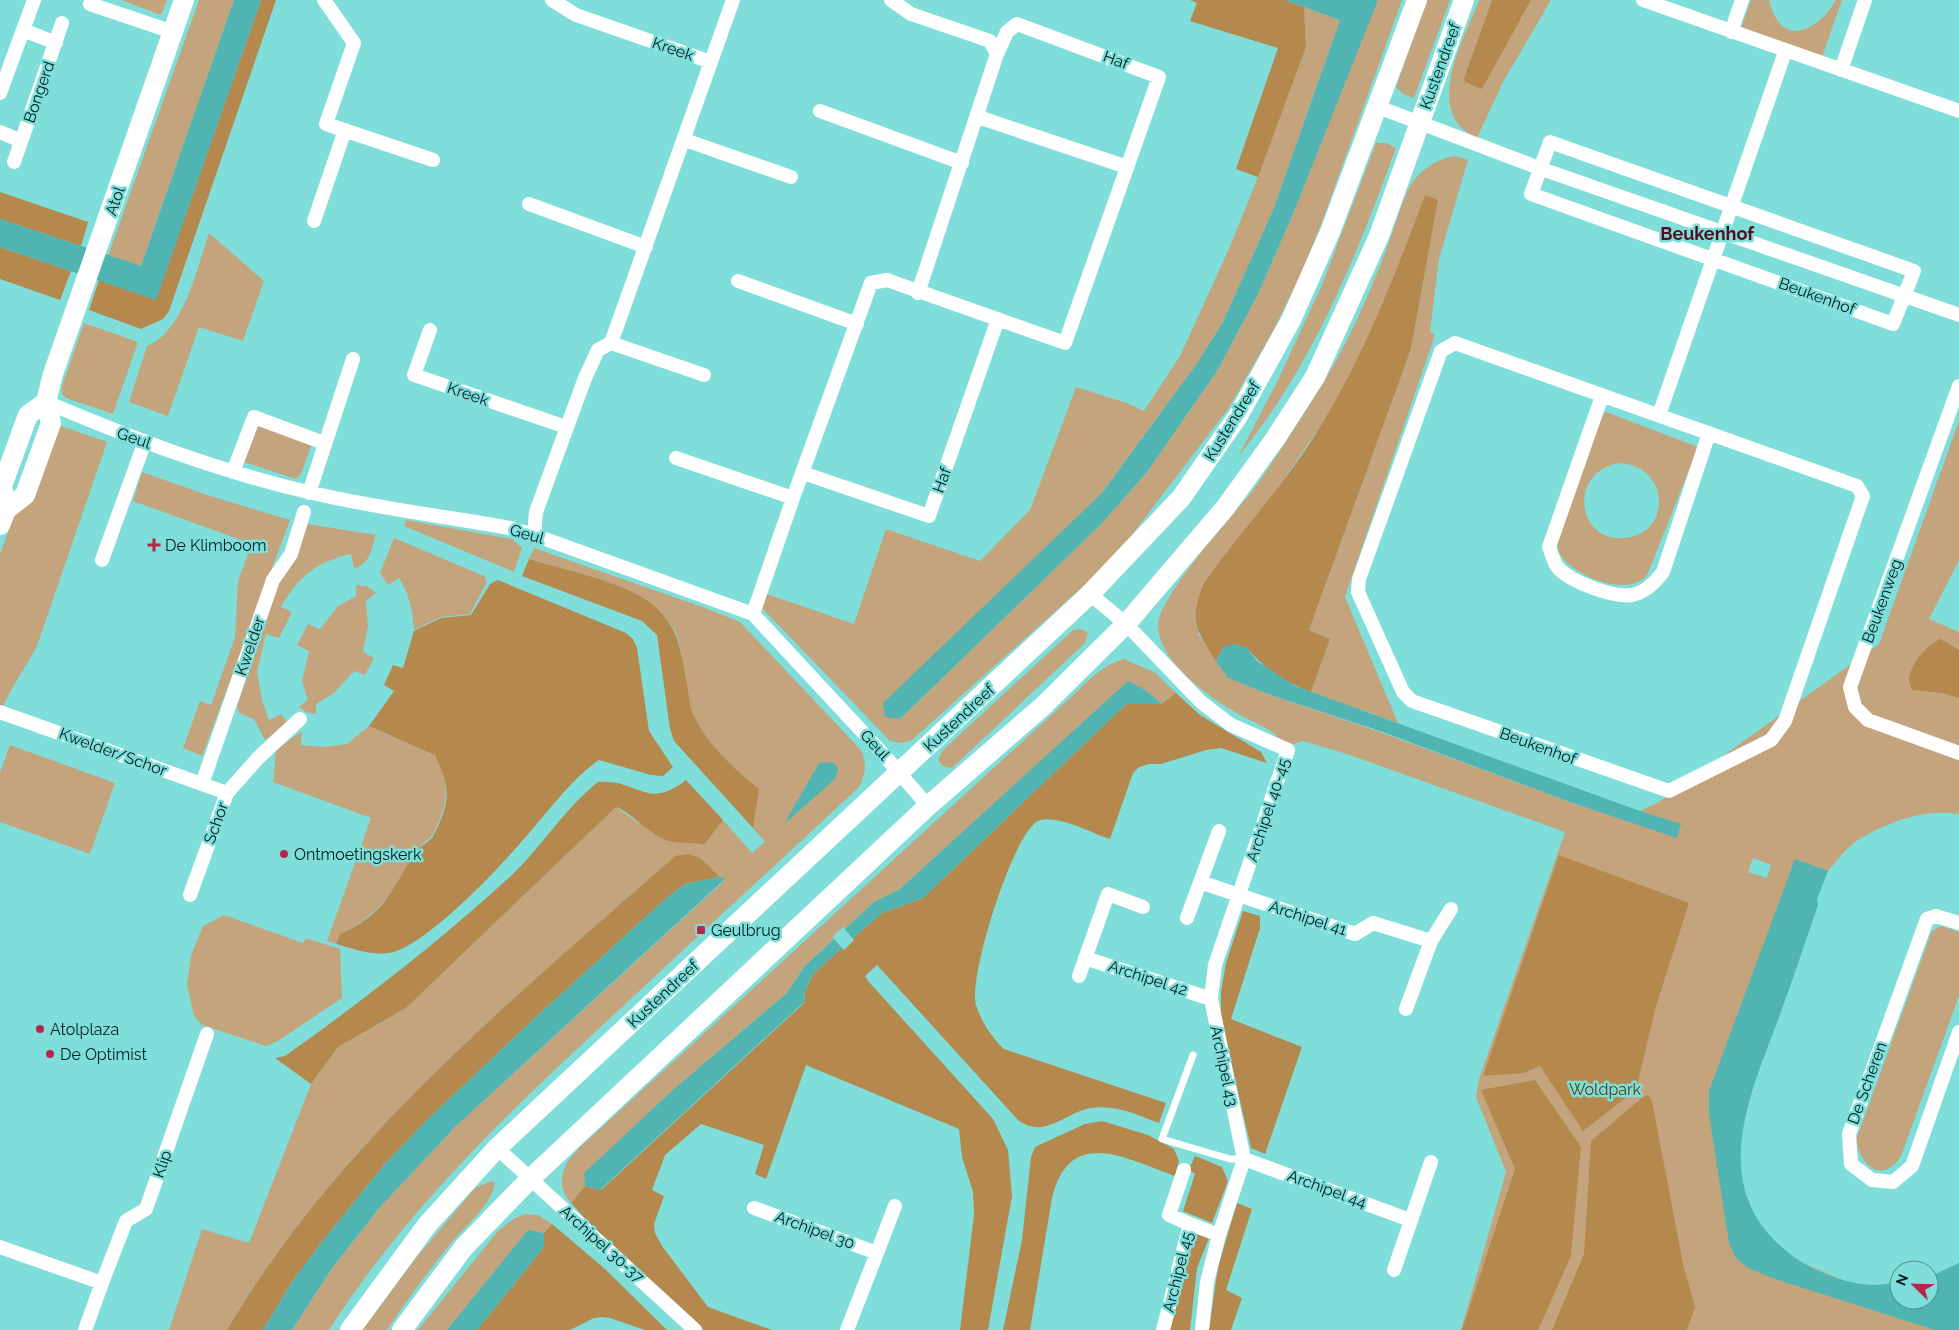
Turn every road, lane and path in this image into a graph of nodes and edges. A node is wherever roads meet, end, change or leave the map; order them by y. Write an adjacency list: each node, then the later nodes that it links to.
1 (34, 0): 14 (street)
2 (184, 0): 15 (main road, Atol)
3 (324, 0): 29 (street)
4 (552, 0): 20 (street, Kreek)
5 (734, 0): 20 (street, Kreek)
6 (891, 0): 19 (street)
7 (1417, 0): 24 (main road, Kustendreef)
8 (1464, 0): 28 (main road, Kustendreef)
9 (1643, 0): 16 (street)
10 (1742, 0): 16 (street)
11 (1865, 0): 22 (street)
12 (87, 1): 15 (street)
13 (62, 23): 17 (street, Bongerd)
14 (23, 30): 17 (street, Bongerd); 21 (street)
15 (173, 32): 57 (main road, Atol)
16 (1731, 32): 18 (street)
17 (56, 43): 32 (street, Bongerd)
18 (1785, 52): 22 (street); 40 (street)
19 (998, 54): 27 (street, Haf); 36 (street, Haf)
20 (711, 62): 31 (street, Kreek)
21 (4, 68): 23 (street)
22 (1841, 70): 26 (street)
23 (0, 93)
24 (1378, 107): 28 (street, Beukenhof); 74 (main road, Kustendreef)
25 (820, 111): 35 (street)
26 (1959, 111)
27 (978, 117): 35 (street, Haf); 36 (street)
28 (1419, 123): 37 (street, Beukenhof); 76 (main road, Kustendreef)
29 (345, 130): 33 (street); 41 (street)
30 (0, 132): 32 (street, Bongerd)
31 (685, 140): 38 (street); 43 (street, Kreek)
32 (21, 141): 34 (street, Bongerd)
33 (434, 160)
34 (14, 162)
35 (962, 162): 46 (street, Haf)
36 (1127, 167): 49 (street, Haf)
37 (1539, 168): 40 (street, Beukenhof); 42 (street, Beukenhof); 44 (street, Beukenhof)
38 (791, 177)
39 (529, 204): 43 (street)
40 (1731, 204): 42 (street); 47 (street, Beukenhof)
41 (314, 221)
42 (1722, 231): 44 (street); 47 (street, Beukenhof)
43 (646, 248): 52 (street, Kreek)
44 (1712, 258): 47 (street, Beukenhof); 58 (street)
45 (738, 281): 50 (street)
46 (918, 292): 49 (street, Haf); 50 (street, Haf)
47 (1905, 295): 48 (street, Beukenhof)
48 (1959, 315)
49 (998, 319): 65 (street, Haf)
50 (857, 324): 65 (street, Haf)
51 (430, 330): 59 (street, Kreek)
52 (611, 343): 54 (street); 59 (street, Kreek)
53 (353, 359): 62 (street)
54 (704, 375)
55 (1959, 386): 79 (street, Beukenweg)
56 (1602, 396): 58 (street, Beukenhof); 60 (street); 60 (street, Beukenhof)
57 (46, 402): 61 (street, Geul); 66 (main road, Atol); 68 (main road, Atol)
58 (1658, 415): 60 (street, Beukenhof)
59 (566, 427): 72 (street, Kreek)
60 (1709, 433)
61 (145, 441): 64 (street, Geul); 73 (street)
62 (324, 443): 64 (street); 67 (street)
63 (676, 458): 69 (street)
64 (233, 472): 67 (street, Geul)
65 (803, 473): 69 (street, Haf)
66 (1, 486): 68 (street); 71 (main road, Atol)
67 (309, 493): 72 (street, Geul)
68 (25, 494): 71 (main road, Atol)
69 (793, 498): 75 (street, Haf)
70 (304, 512): 81 (street, Kwelder)
71 (3, 517)
72 (534, 535): 75 (street, Geul)
73 (102, 560)
74 (1090, 594): 76 (street); 80 (main road, Kustendreef)
75 (753, 614): 80 (street, Geul)
76 (1126, 624): 83 (main road, Kustendreef); 87 (street, Archipel 40-45)
77 (0, 712): 81 (street, Kwelder/Schor)
78 (300, 718): 82 (street, Schor)
79 (1959, 754)
80 (901, 773): 83 (street, Geul); 100 (main road, Kustendreef)
81 (202, 784): 82 (street, Kwelder/Schor)
82 (227, 793): 86 (street, Schor)
83 (928, 806): 104 (main road, Kustendreef)
84 (1219, 831): 85 (street)
85 (1200, 882): 87 (street, Archipel 41); 90 (street)
86 (190, 894)
87 (1239, 896): 92 (street, Archipel 41); 95 (street, Archipel 43)
88 (1142, 906): 93 (street)
89 (1451, 909): 92 (street)
90 (1187, 918)
91 (1959, 923): 97 (street, De Scheren)
92 (1431, 941): 96 (street)
93 (1085, 958): 94 (street); 95 (street, Archipel 42)
94 (1079, 976)
95 (1211, 999): 101 (street, Archipel 43)
96 (1406, 1009)
97 (1959, 1032)
98 (207, 1034): 113 (street, Klip)
99 (1193, 1055): 101 (lane)
100 (497, 1148): 104 (street, Archipel 30-37); 115 (main road, Kustendreef)
101 (1244, 1159): 107 (street, Archipel 44); 109 (street, Archipel 43)
102 (1431, 1162): 107 (street)
103 (1184, 1170): 108 (street, Archipel 45)
104 (530, 1179): 116 (main road, Kustendreef); 117 (street, Archipel 30-37)
105 (895, 1206): 111 (street, Archipel 30)
106 (754, 1208): 111 (street, Archipel 30)
107 (1410, 1220): 112 (street)
108 (1190, 1224): 109 (street); 119 (street, Archipel 45)
109 (1219, 1235): 120 (street, Archipel 43)
110 (0, 1247): 113 (street)
111 (877, 1253): 118 (street, Archipel 30)
112 (1394, 1270)
113 (102, 1283): 114 (street, Klip)
114 (85, 1330)
115 (350, 1330)
116 (402, 1330)
117 (695, 1330)
118 (847, 1330)
119 (1163, 1330)
120 (1202, 1330)

